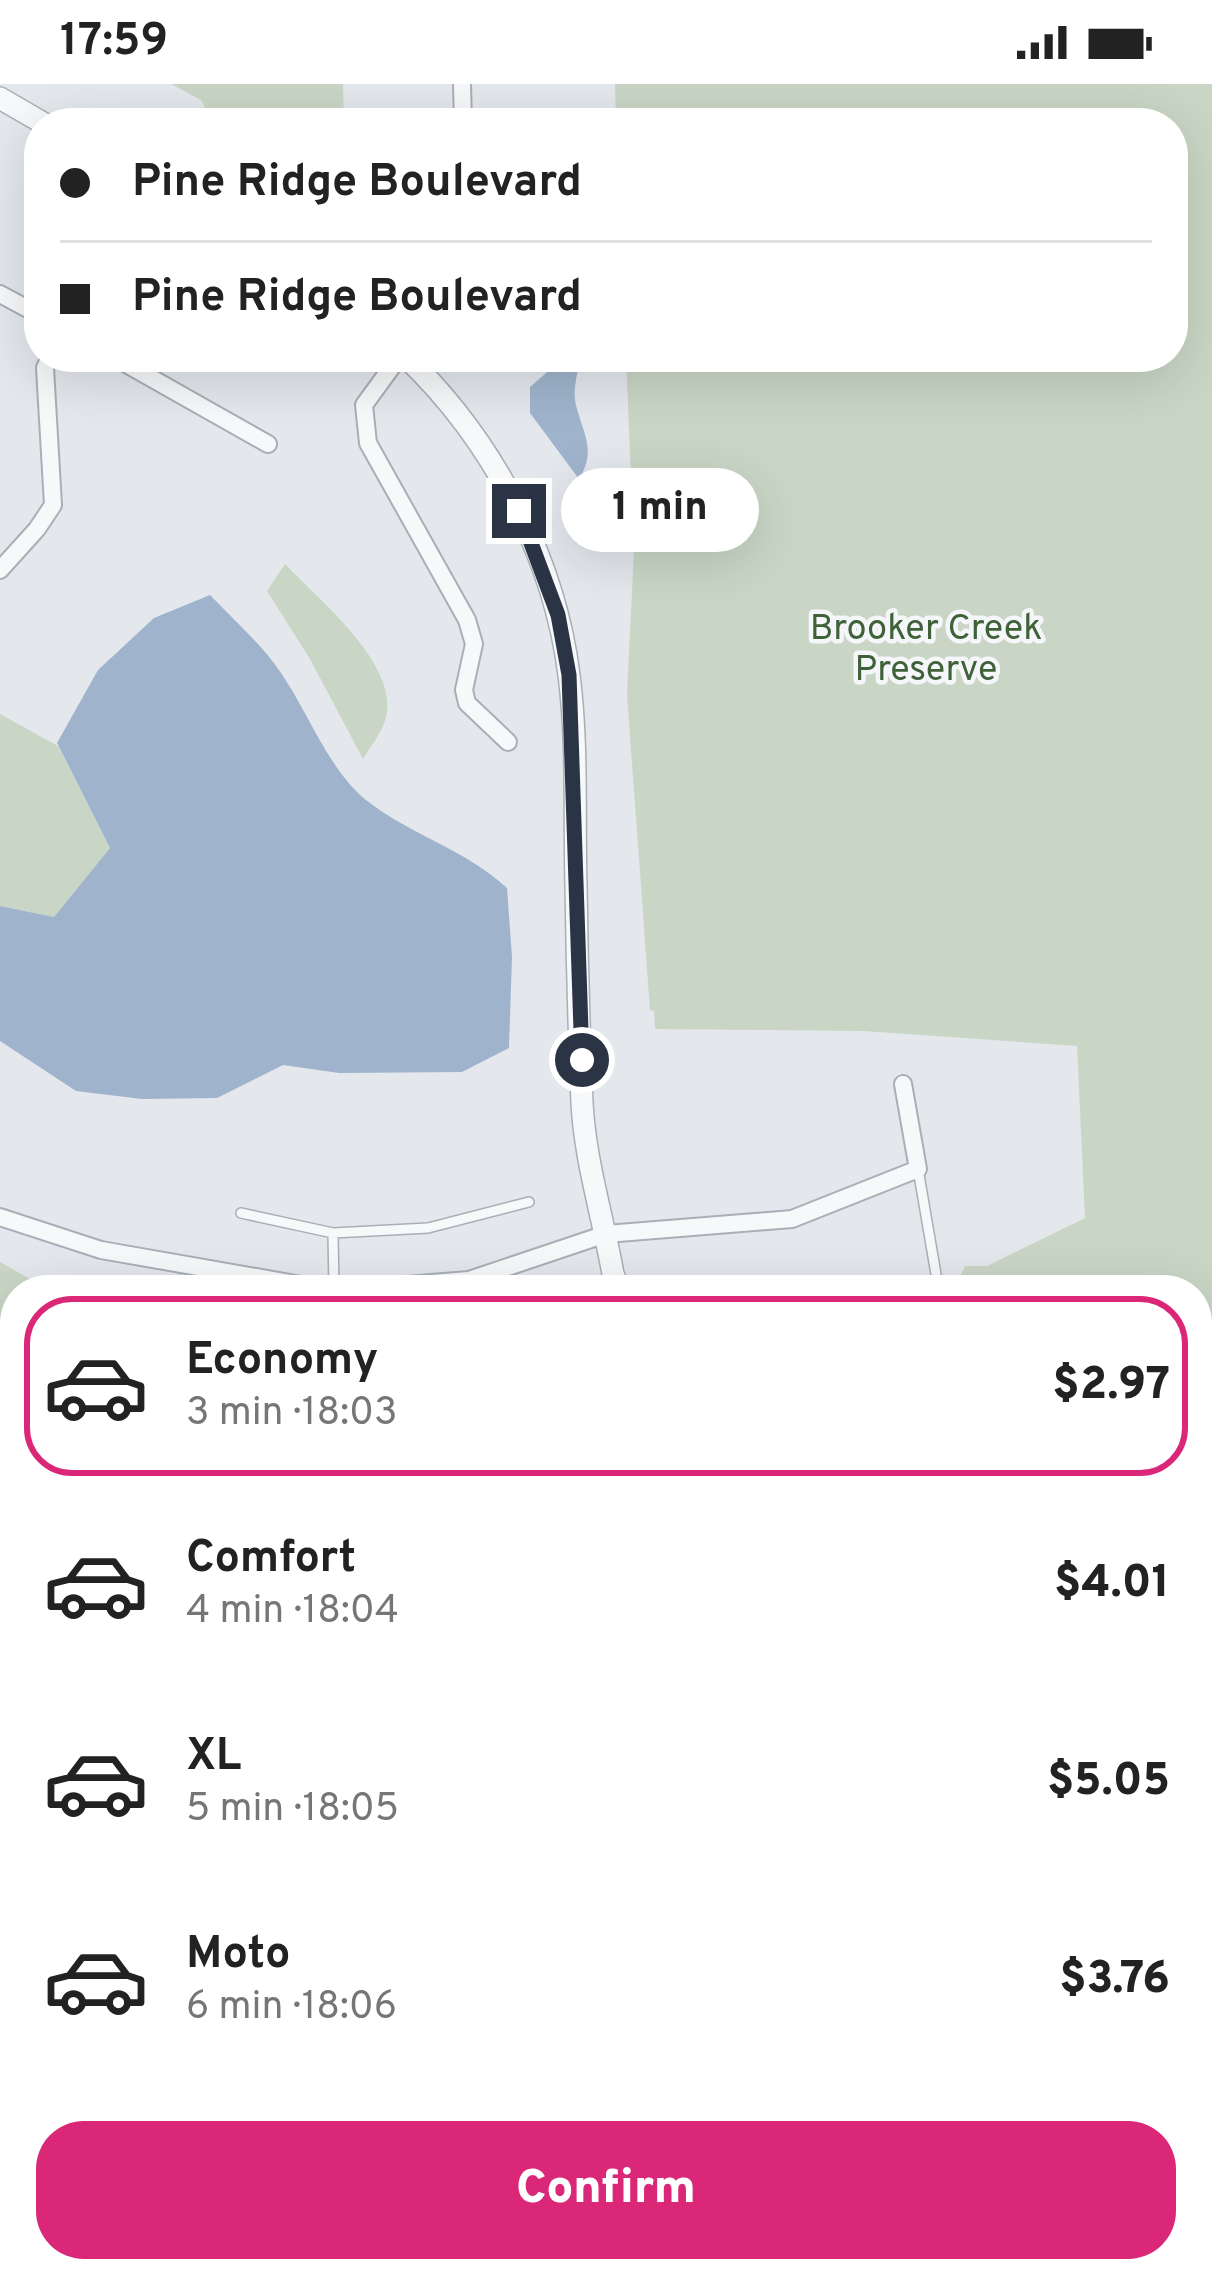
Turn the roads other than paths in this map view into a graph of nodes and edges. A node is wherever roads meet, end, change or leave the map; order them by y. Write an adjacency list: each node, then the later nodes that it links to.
1 (45, 372): 6 (street)
2 (141, 372): 5 (street)
3 (390, 372): 7 (street)
4 (419, 372): 14 (street)
5 (268, 444)
6 (0, 569)
7 (508, 742)
8 (903, 1084): 9 (street)
9 (919, 1169): 14 (street); 15 (lane)
10 (529, 1202): 13 (lane)
11 (241, 1213): 13 (lane)
12 (0, 1216): 16 (street)
13 (333, 1233): 17 (lane)
14 (606, 1234): 18 (street); 19 (street)
15 (936, 1274)
16 (245, 1275)
17 (332, 1275)
18 (484, 1275)
19 (613, 1275)

